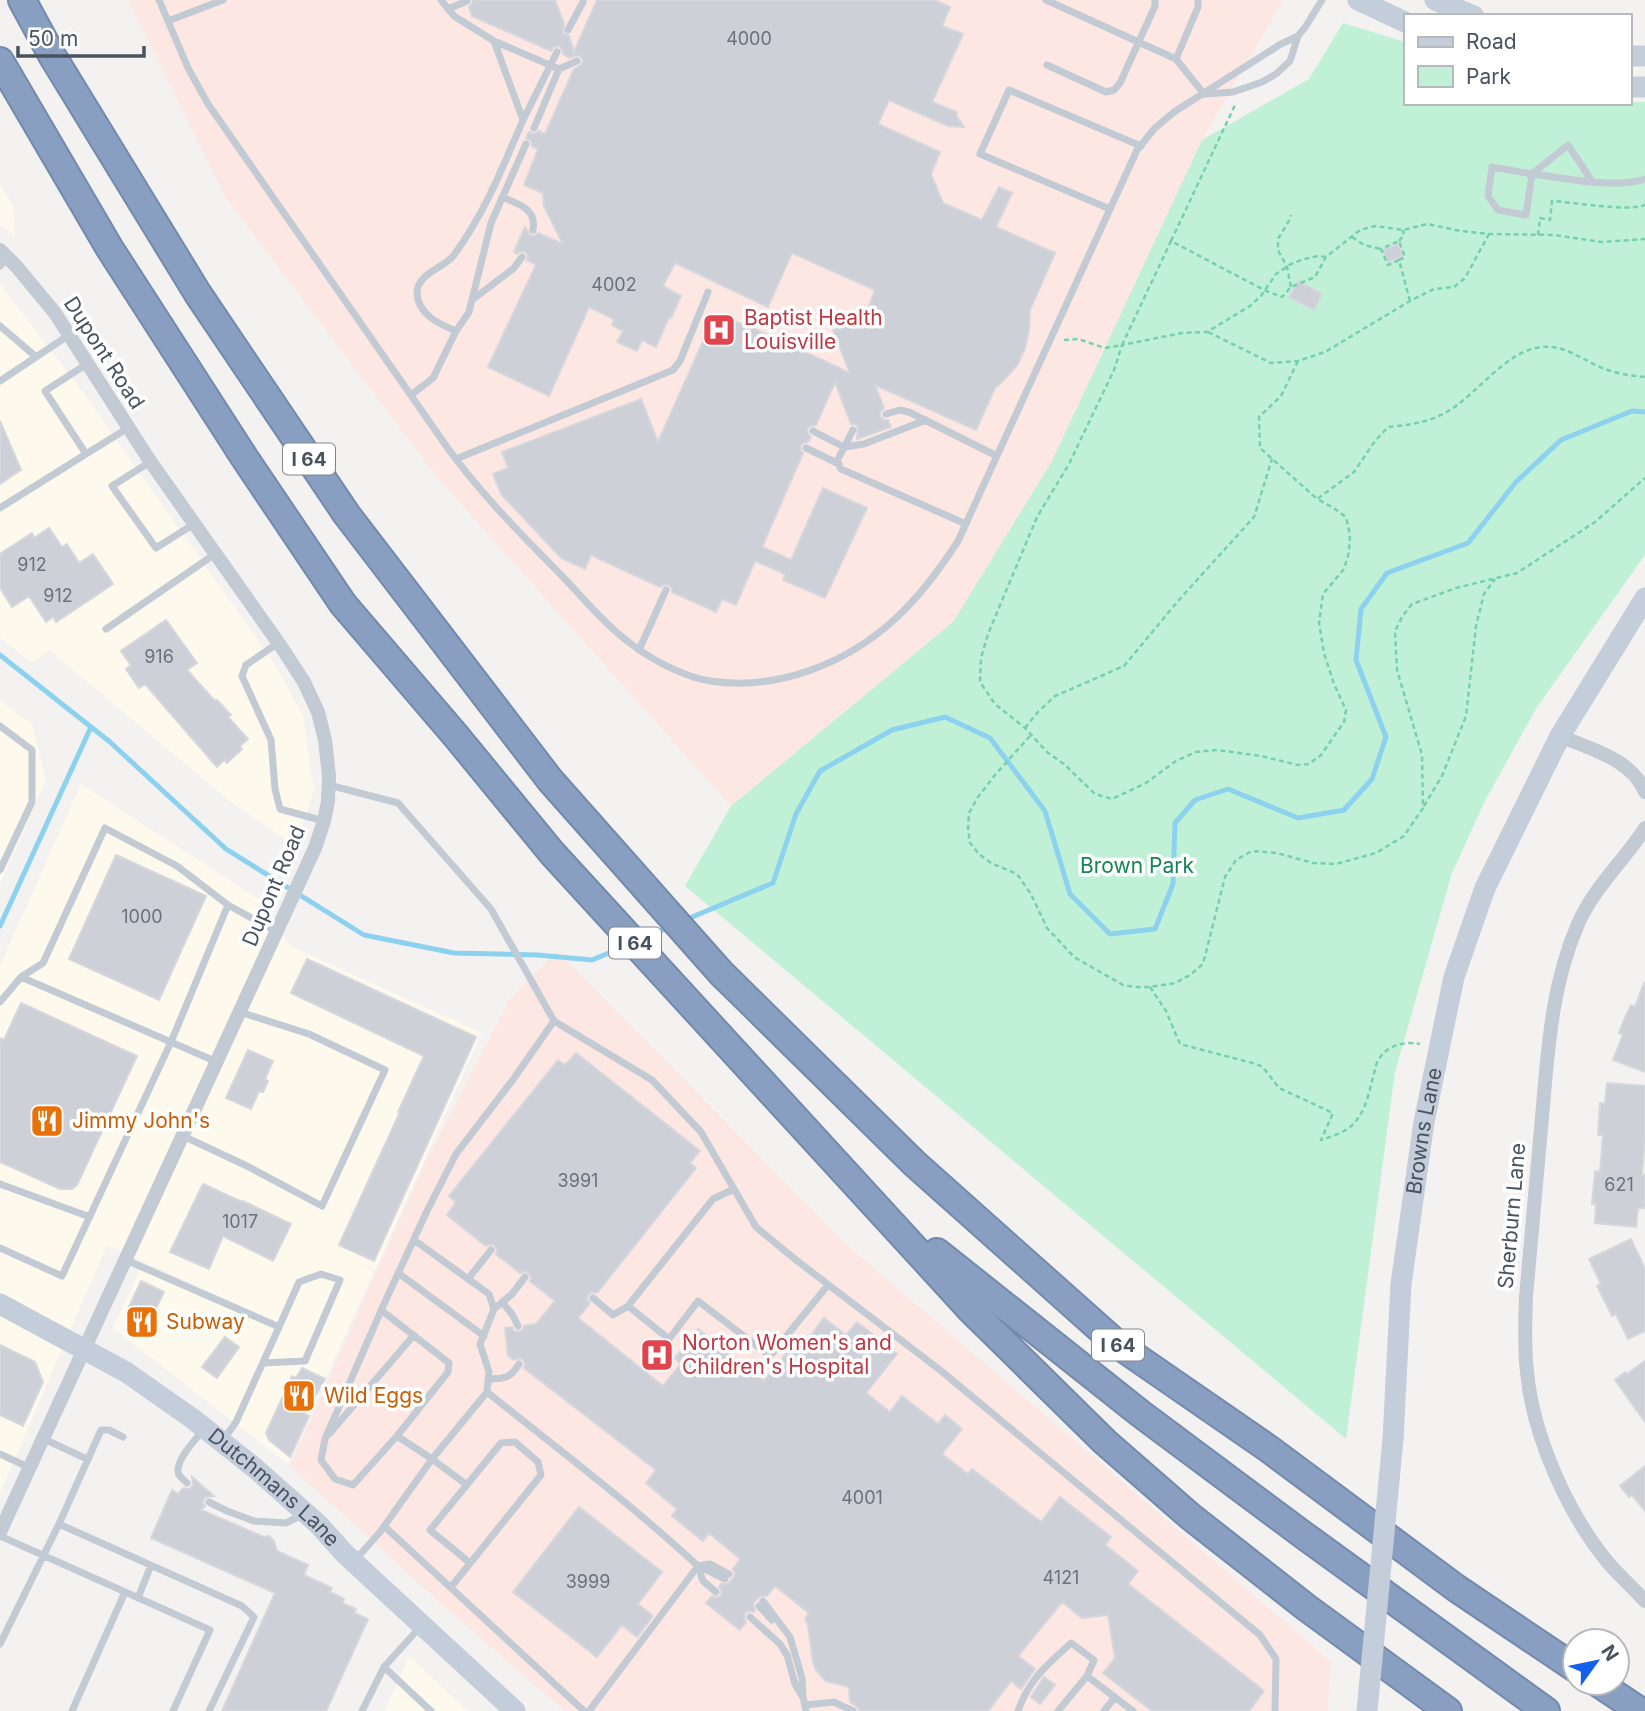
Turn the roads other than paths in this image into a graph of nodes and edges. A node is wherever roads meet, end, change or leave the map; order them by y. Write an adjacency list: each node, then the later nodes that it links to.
1 (22, 0): 148 (highway, I 64)
2 (159, 0): 15 (lane)
3 (223, 0): 15 (lane)
4 (440, 0): 13 (lane)
5 (1046, 0): 20 (lane)
6 (1155, 0): 20 (lane)
7 (1198, 0): 22 (lane)
8 (1322, 0): 18 (lane)
9 (1358, 0): 16 (street)
10 (1435, 0): 14 (street)
11 (467, 1): 13 (lane)
12 (583, 2): 17 (lane)
13 (448, 9): 19 (lane)
14 (1469, 14)
15 (168, 21): 51 (lane)
16 (1404, 22)
17 (568, 30)
18 (1298, 36): 28 (lane); 28 (lane)
19 (494, 41): 25 (lane); 29 (lane)
20 (1139, 42): 22 (lane); 26 (lane)
21 (557, 51): 25 (lane)
22 (1176, 59): 28 (lane)
23 (0, 61): 91 (highway, I 64)
24 (577, 61): 27 (lane)
25 (550, 65): 27 (lane); 29 (lane)
26 (1047, 65)
27 (559, 69): 30 (lane)
28 (1204, 94): 32 (lane)
29 (523, 120): 37 (lane)
30 (534, 128)
31 (526, 144): 36 (lane)
32 (1141, 146): 38 (lane); 38 (lane)
33 (1532, 174): 33 (lane); 35 (lane); 35 (lane)
34 (1645, 179): 35 (lane)
35 (1592, 181)
36 (502, 197): 39 (lane); 40 (lane)
37 (485, 206): 40 (lane); 46 (lane)
38 (1110, 209): 60 (lane)
39 (533, 230)
40 (487, 238): 44 (lane)
41 (522, 257): 44 (lane)
42 (3, 258): 47 (street, Dupont Road)
43 (708, 292): 61 (lane)
44 (472, 301): 46 (lane)
45 (0, 326): 48 (lane)
46 (456, 331): 51 (lane)
47 (69, 335): 48 (lane); 49 (street, Dupont Road)
48 (35, 356): 50 (lane)
49 (87, 364): 54 (street, Dupont Road); 59 (lane)
50 (0, 381)
51 (411, 395): 61 (lane)
52 (886, 414): 53 (lane)
53 (926, 420): 57 (lane); 60 (lane)
54 (128, 428): 59 (lane); 62 (street, Dupont Road)
55 (853, 430): 57 (lane)
56 (813, 431): 57 (lane)
57 (844, 447): 63 (lane)
58 (806, 448): 63 (lane)
59 (86, 454): 64 (lane)
60 (997, 456): 66 (lane)
61 (456, 459): 72 (lane)
62 (150, 461): 65 (street, Dupont Road); 65 (lane)
63 (839, 464): 66 (lane)
64 (0, 508)
65 (194, 524): 67 (street, Dupont Road)
66 (966, 524): 72 (lane)
67 (215, 554): 70 (lane); 71 (street, Dupont Road)
68 (666, 590): 72 (lane)
69 (1645, 598): 74 (street, Browns Lane)
70 (106, 629)
71 (278, 642): 75 (street, Dupont Road); 77 (lane)
72 (639, 650)
73 (0, 726): 79 (lane)
74 (1560, 736): 76 (street); 169 (street, Browns Lane, bridge)
75 (329, 785): 77 (street, Dupont Road); 85 (lane)
76 (1645, 793)
77 (324, 821): 81 (street, Dupont Road)
78 (1645, 828): 143 (street, Sherburn Lane)
79 (0, 870)
80 (228, 905): 81 (lane); 82 (lane); 86 (lane)
81 (278, 932): 84 (street, Dupont Road)
82 (21, 977): 83 (lane); 86 (lane)
83 (0, 1002)
84 (240, 1012): 87 (street, Dupont Road); 88 (lane)
85 (554, 1021): 90 (lane); 93 (lane)
86 (171, 1042): 87 (lane); 92 (lane)
87 (218, 1062): 88 (street, Dupont Road)
88 (183, 1136): 96 (street, Dupont Road)
89 (0, 1184): 92 (lane)
90 (734, 1189): 100 (lane); 104 (lane)
91 (863, 1191): 170 (highway); 171 (highway, I 64)
92 (90, 1217): 94 (lane)
93 (414, 1240): 97 (lane); 99 (lane)
94 (0, 1248)
95 (491, 1250): 99 (lane)
96 (126, 1259): 108 (lane); 111 (street, Dupont Road)
97 (398, 1273): 106 (lane); 110 (lane)
98 (525, 1277): 102 (lane)
99 (468, 1279): 105 (lane)
100 (828, 1285): 104 (lane); 168 (lane)
101 (593, 1298): 104 (lane)
102 (502, 1302): 105 (lane); 107 (lane)
103 (0, 1304): 111 (street, Dutchmans Lane)
104 (628, 1306)
105 (494, 1309): 110 (lane)
106 (381, 1310): 109 (lane); 120 (lane)
107 (518, 1326)
108 (279, 1327): 112 (lane); 112 (lane)
109 (414, 1335): 117 (lane); 120 (lane)
110 (484, 1336): 114 (lane)
111 (85, 1350): 116 (street, Dutchmans Lane); 119 (street, Dupont Road)
112 (263, 1363): 121 (lane)
113 (519, 1364): 114 (lane)
114 (488, 1379): 115 (lane)
115 (486, 1392): 124 (lane); 137 (lane)
116 (205, 1429): 121 (street, Dutchmans Lane); 126 (lane)
117 (397, 1436): 120 (lane); 124 (lane)
118 (123, 1437): 123 (lane)
119 (44, 1439): 123 (lane); 125 (street, Dupont Road)
120 (325, 1439)
121 (222, 1442): 129 (street, Dutchmans Lane)
122 (0, 1454): 125 (lane)
123 (87, 1459): 130 (lane)
124 (432, 1459): 127 (lane); 132 (lane)
125 (31, 1468): 131 (street, Dupont Road)
126 (187, 1483)
127 (467, 1485): 135 (lane); 135 (lane)
128 (209, 1502): 129 (lane)
129 (305, 1513): 134 (street, Dutchmans Lane)
130 (59, 1524): 133 (lane); 136 (lane)
131 (2, 1526): 133 (lane)
132 (384, 1526): 134 (lane); 139 (lane)
133 (42, 1556): 141 (lane); 147 (lane)
134 (353, 1562): 146 (street, Dutchmans Lane)
135 (470, 1563): 139 (lane)
136 (151, 1565): 142 (lane); 157 (lane)
137 (698, 1566): 138 (lane); 140 (lane); 162 (lane)
138 (727, 1576)
139 (451, 1587): 162 (lane)
140 (716, 1591)
141 (125, 1592): 142 (lane); 155 (lane)
142 (138, 1598): 156 (lane)
143 (1645, 1601)
144 (761, 1603): 154 (lane)
145 (750, 1617): 154 (lane)
146 (422, 1626): 149 (lane); 161 (street, Dutchmans Lane)
147 (0, 1644)
148 (1561, 1659)
149 (384, 1667): 153 (lane); 158 (lane)
150 (1087, 1676): 151 (lane); 164 (lane); 165 (lane)
151 (1115, 1697): 166 (lane); 167 (lane)
152 (1619, 1697): 172 (highway)
153 (421, 1702): 159 (lane); 160 (lane)
154 (805, 1704): 163 (lane)
155 (72, 1711)
156 (173, 1711)
157 (209, 1711)
158 (362, 1711)
159 (416, 1711)
160 (431, 1711)
161 (516, 1711)
162 (587, 1711)
163 (853, 1711)
164 (1018, 1711)
165 (1058, 1711)
166 (1104, 1711)
167 (1133, 1711)
168 (1275, 1711)
169 (1367, 1711)
170 (1448, 1711)
171 (1546, 1711)
172 (1640, 1711)

